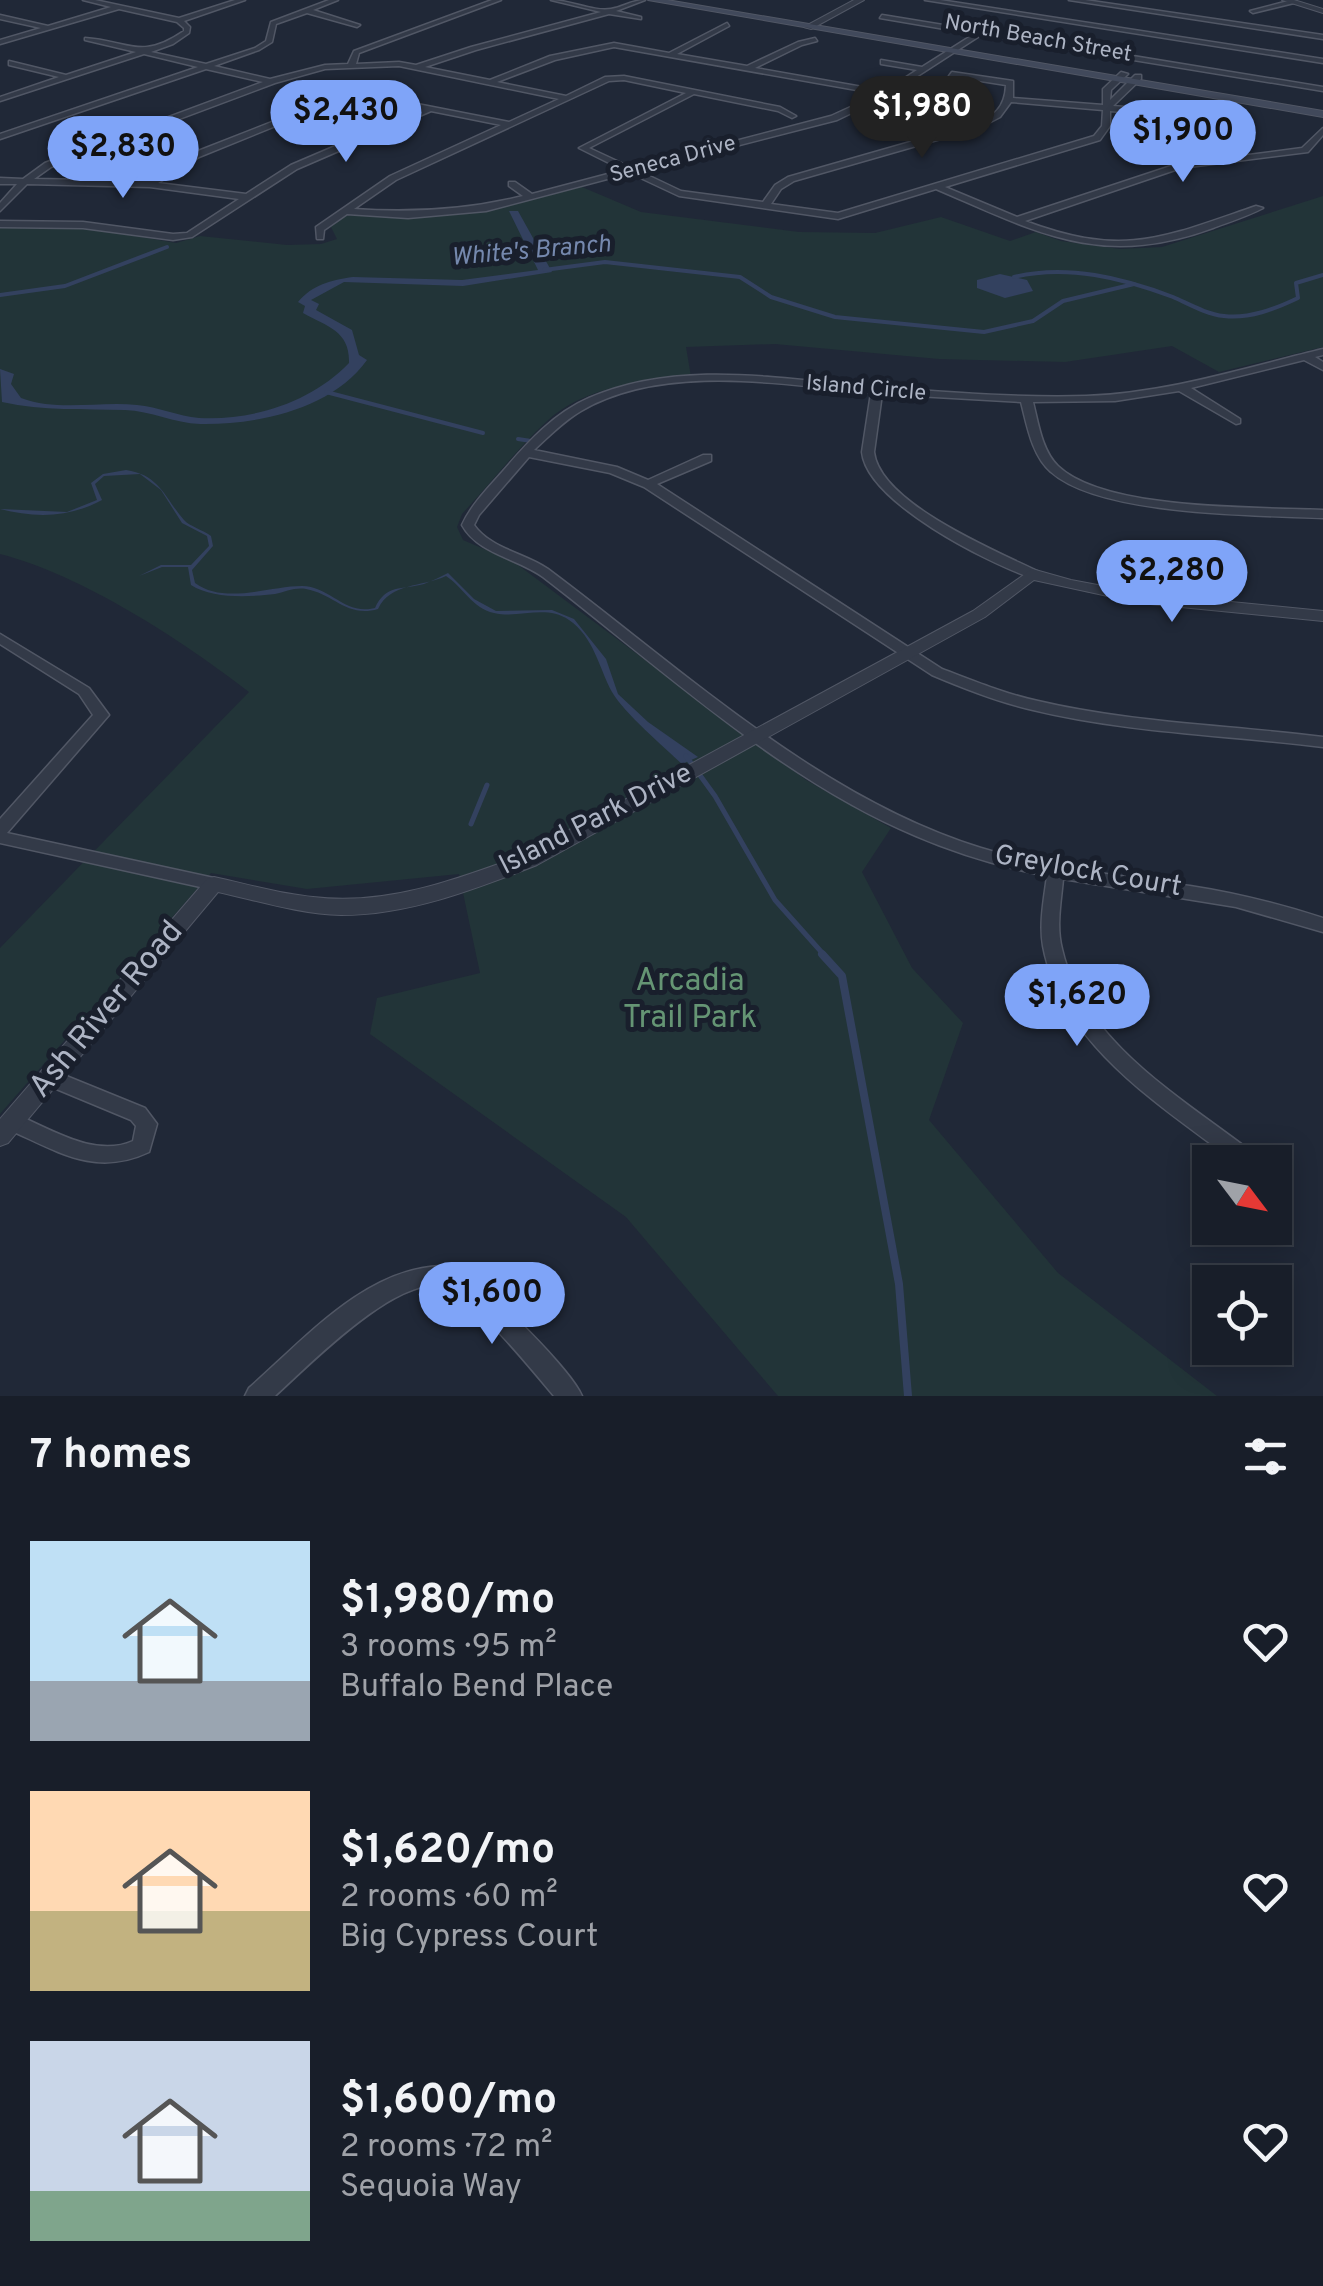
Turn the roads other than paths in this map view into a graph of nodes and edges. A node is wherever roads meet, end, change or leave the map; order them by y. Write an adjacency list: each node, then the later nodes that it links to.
1 (86, 0): 15 (street)
2 (242, 0): 25 (street)
3 (335, 0): 18 (street)
4 (498, 0): 45 (street)
5 (554, 0): 19 (street)
6 (626, 0): 19 (street)
7 (642, 0): 19 (street)
8 (652, 0): 26 (main road, North Beach Street)
9 (688, 0): 26 (main road, North Beach Street)
10 (836, 0): 16 (street)
11 (860, 0): 26 (street)
12 (928, 0): 31 (street)
13 (1072, 0): 17 (street)
14 (1289, 1): 20 (street); 21 (street)
15 (120, 7): 25 (street); 29 (street)
16 (818, 8)
17 (1132, 9): 31 (street); 34 (street)
18 (306, 10): 27 (street); 46 (street)
19 (610, 10): 24 (street); 30 (street)
20 (1323, 10)
21 (1254, 11)
22 (0, 17): 29 (street)
23 (882, 17): 33 (street)
24 (639, 18)
25 (180, 20): 40 (street)
26 (802, 22): 38 (main road, North Beach Street)
27 (356, 24)
28 (727, 25): 41 (street)
29 (49, 28): 37 (street)
30 (550, 28): 32 (street); 32 (street)
31 (1106, 28): 39 (street); 43 (street)
32 (537, 31): 47 (street)
33 (980, 33): 38 (street, Seneca Drive); 39 (street)
34 (1323, 37)
35 (88, 39): 40 (street)
36 (815, 40): 48 (street)
37 (0, 42)
38 (955, 49): 49 (street, Seneca Drive); 52 (main road, North Beach Street)
39 (1075, 49): 55 (street)
40 (143, 52): 46 (street); 51 (street)
41 (670, 55): 48 (street); 54 (street)
42 (884, 62): 49 (street)
43 (1323, 62)
44 (12, 64): 51 (street)
45 (352, 64): 47 (street); 53 (street)
46 (207, 67): 53 (street); 68 (street)
47 (418, 67): 54 (street)
48 (747, 69): 57 (street)
49 (922, 69): 57 (street, Seneca Drive)
50 (952, 74): 61 (street)
51 (67, 76): 59 (street)
52 (1127, 78): 63 (street); 64 (main road, North Beach Street)
53 (272, 81): 72 (street)
54 (491, 82): 60 (street)
55 (1323, 89)
56 (692, 92): 60 (street); 65 (street); 70 (street)
57 (883, 95): 58 (street); 70 (street, Seneca Drive)
58 (908, 97)
59 (0, 98)
60 (566, 98): 66 (street)
61 (1010, 100): 63 (street); 79 (street)
62 (431, 108): 66 (street); 73 (street); 77 (street)
63 (1108, 108): 69 (street); 75 (street)
64 (1323, 111)
65 (792, 116)
66 (508, 124): 81 (street)
67 (1323, 130): 69 (street)
68 (0, 137)
69 (1232, 159): 82 (street)
70 (628, 172): 76 (street, Seneca Drive); 79 (street)
71 (0, 181): 72 (street)
72 (24, 182): 73 (street); 78 (street)
73 (150, 184): 77 (street)
74 (512, 184): 76 (street)
75 (938, 187): 79 (street); 82 (street)
76 (531, 197): 81 (street, Seneca Drive)
77 (247, 198): 83 (street)
78 (0, 208)
79 (764, 208)
80 (1259, 208): 82 (street)
81 (344, 211): 84 (street)
82 (1018, 220)
83 (0, 224)
84 (320, 237)
85 (1323, 352): 86 (street, Island Circle)
86 (1305, 356): 87 (street); 88 (street, Island Circle)
87 (1323, 368)
88 (1179, 386): 90 (street, Island Circle); 91 (street)
89 (877, 390): 90 (street, Island Circle); 92 (street, Island Circle); 97 (street)
90 (1026, 398): 95 (street)
91 (1236, 421)
92 (529, 453): 94 (street); 96 (street, Island Circle)
93 (707, 458): 94 (street)
94 (648, 484): 100 (street)
95 (1323, 514)
96 (469, 531): 101 (street, Greylock Court)
97 (1032, 574): 98 (street); 100 (street, Island Park Drive)
98 (1323, 616)
99 (0, 638): 103 (street)
100 (908, 654): 101 (street, Island Park Drive); 102 (street)
101 (760, 734): 104 (street, Greylock Court); 105 (street, Island Park Drive)
102 (1323, 742)
103 (0, 833): 105 (street, Island Park Drive)
104 (1056, 870): 106 (street, Greylock Court); 109 (street)
105 (214, 884): 107 (street, Ash River Road)
106 (1323, 925)
107 (49, 1078): 108 (street, Ash River Road); 108 (street)
108 (6, 1129)
109 (1227, 1145)
110 (257, 1396): 111 (street)
111 (570, 1396)

